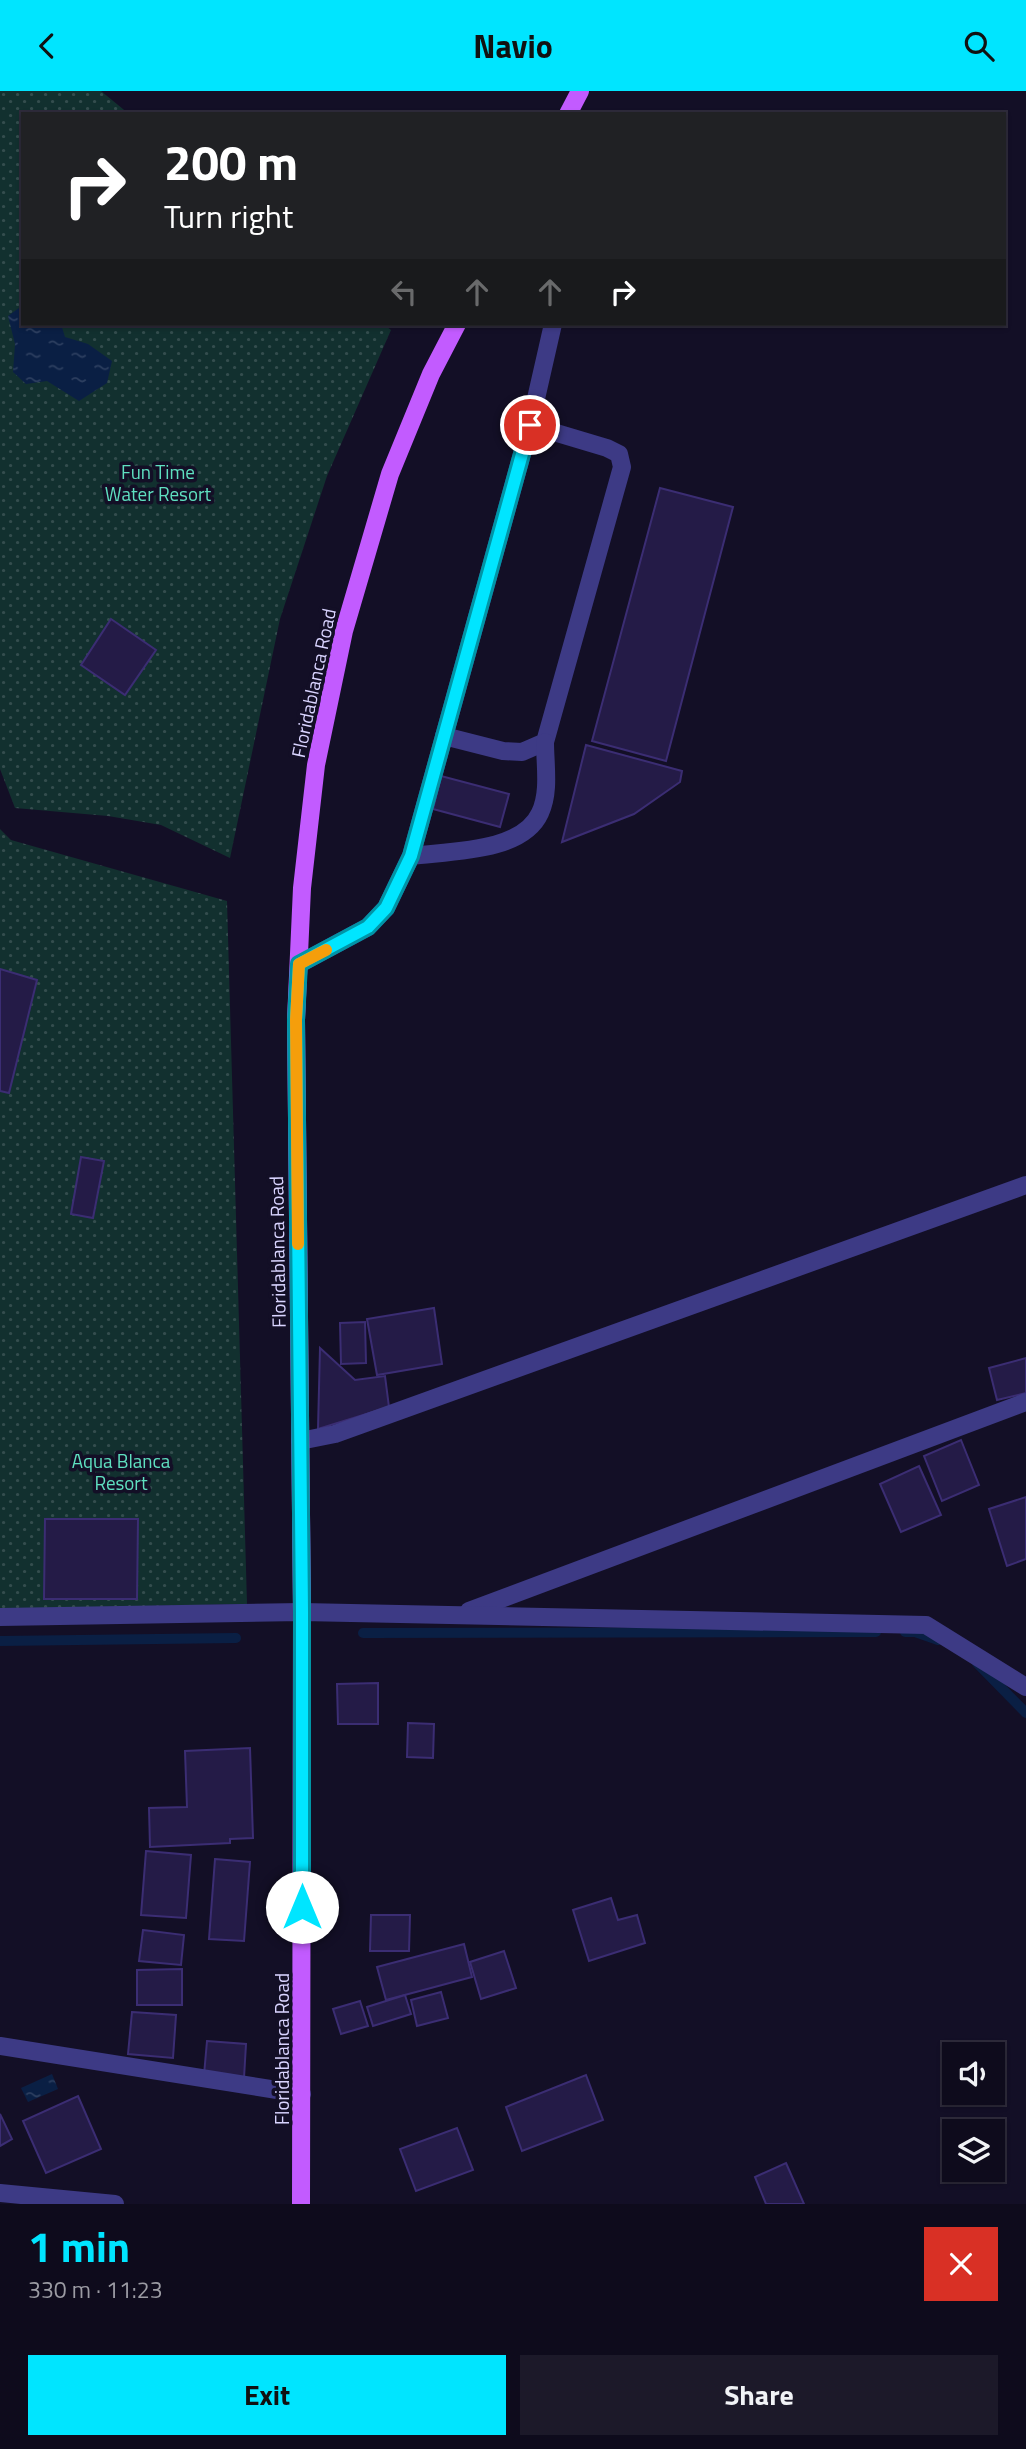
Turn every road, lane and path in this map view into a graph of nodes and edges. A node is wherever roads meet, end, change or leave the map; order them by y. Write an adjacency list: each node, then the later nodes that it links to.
1 (580, 91): 2 (main road)
2 (569, 112)
3 (456, 326): 9 (main road, Floridablanca Road)
4 (553, 326): 5 (street)
5 (530, 425): 6 (street); 7 (street)
6 (444, 736): 7 (street); 8 (street)
7 (545, 742): 8 (street)
8 (411, 856): 9 (street)
9 (299, 964): 12 (main road, Floridablanca Road)
10 (1026, 1185): 12 (street)
11 (1026, 1402): 14 (street)
12 (300, 1441): 13 (main road, Floridablanca Road)
13 (302, 1612): 14 (street); 15 (street); 18 (main road, Floridablanca Road)
14 (459, 1615): 16 (street)
15 (0, 1617)
16 (1026, 1687)
17 (0, 2046): 18 (street)
18 (302, 2094): 21 (main road, Floridablanca Road)
19 (0, 2193): 20 (street)
20 (115, 2204)
21 (301, 2204)

